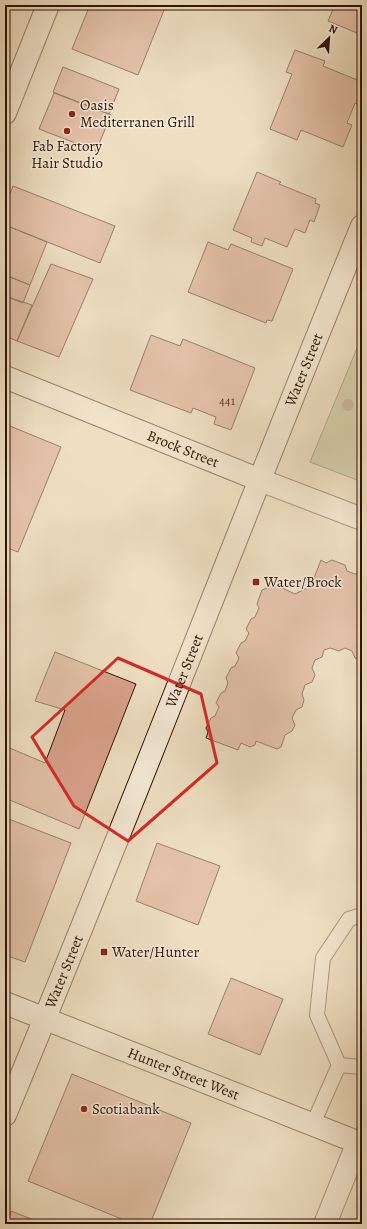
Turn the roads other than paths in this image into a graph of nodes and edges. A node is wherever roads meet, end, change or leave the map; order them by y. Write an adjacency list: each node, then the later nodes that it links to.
1 (48, 5): 2 (main road)
2 (5, 113)
3 (362, 226): 5 (main road, Water Street)
4 (5, 378): 5 (main road, Brock Street)
5 (260, 480): 6 (main road, Brock Street); 9 (main road, Water Street)
6 (362, 519)
7 (362, 915): 10 (lane)
8 (5, 1003): 9 (main road, Hunter Street West)
9 (45, 1019): 12 (main road, Water Street); 13 (main road, Hunter Street West)
10 (339, 1065): 11 (lane); 13 (lane)
11 (362, 1066)
12 (5, 1115)
13 (313, 1124): 14 (main road, Hunter Street West)
14 (360, 1143): 15 (main road)
15 (325, 1224)

